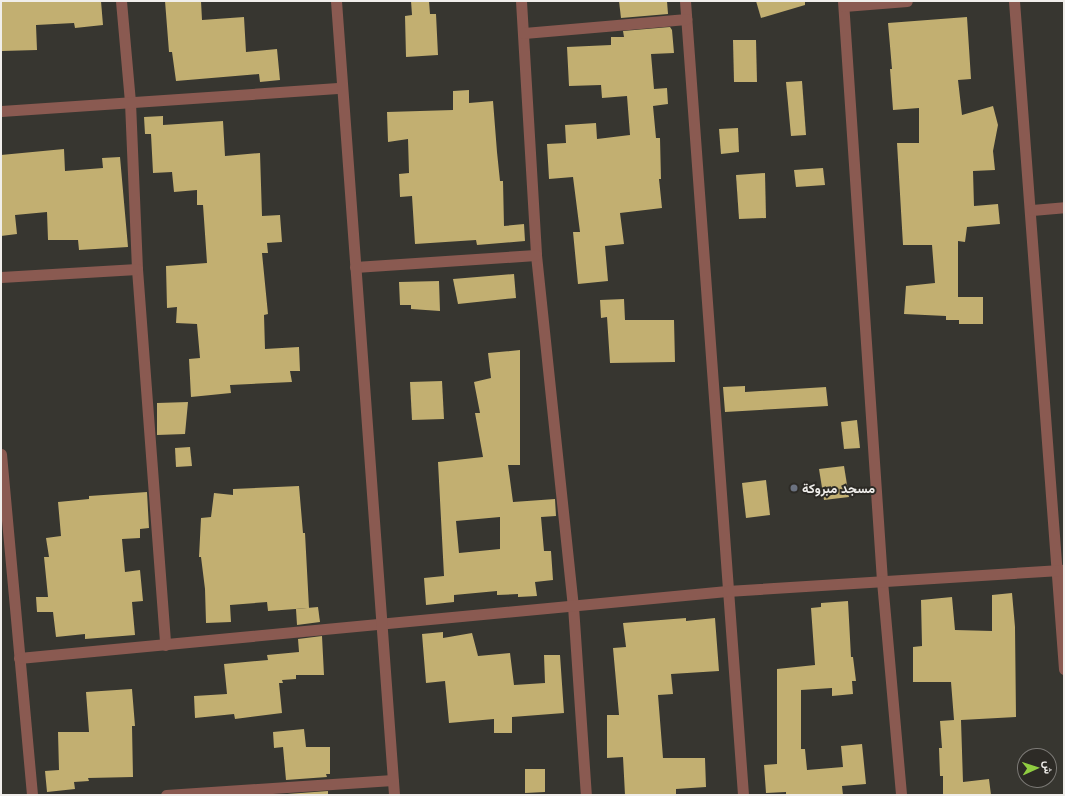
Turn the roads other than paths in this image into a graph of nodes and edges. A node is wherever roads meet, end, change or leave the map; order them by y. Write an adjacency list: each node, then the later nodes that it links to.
1 (121, 1): 11 (street)
2 (336, 1): 10 (street)
3 (521, 1): 9 (street)
4 (685, 1): 8 (street)
5 (907, 1): 7 (street)
6 (1014, 1): 14 (street)
7 (843, 4): 21 (street)
8 (686, 19): 9 (street); 22 (street)
9 (524, 34): 15 (street)
10 (341, 88): 11 (street); 16 (street)
11 (130, 102): 12 (street); 17 (street)
12 (1, 111)
13 (1064, 208): 14 (street)
14 (1032, 210): 20 (street)
15 (536, 255): 16 (street); 23 (street)
16 (355, 267): 24 (street)
17 (137, 269): 18 (street); 25 (street)
18 (1, 277)
19 (1, 454): 26 (street)
20 (1060, 570): 21 (street); 27 (street)
21 (882, 581): 22 (street); 35 (street)
22 (727, 591): 23 (street); 34 (street)
23 (573, 606): 24 (street); 33 (street)
24 (380, 622): 25 (street); 28 (street)
25 (165, 645): 26 (street)
26 (19, 658): 30 (street)
27 (1064, 668)
28 (393, 780): 29 (street); 32 (street)
29 (263, 792): 31 (street)
30 (32, 795)
31 (166, 795)
32 (394, 795)
33 (586, 795)
34 (743, 795)
35 (902, 795)

